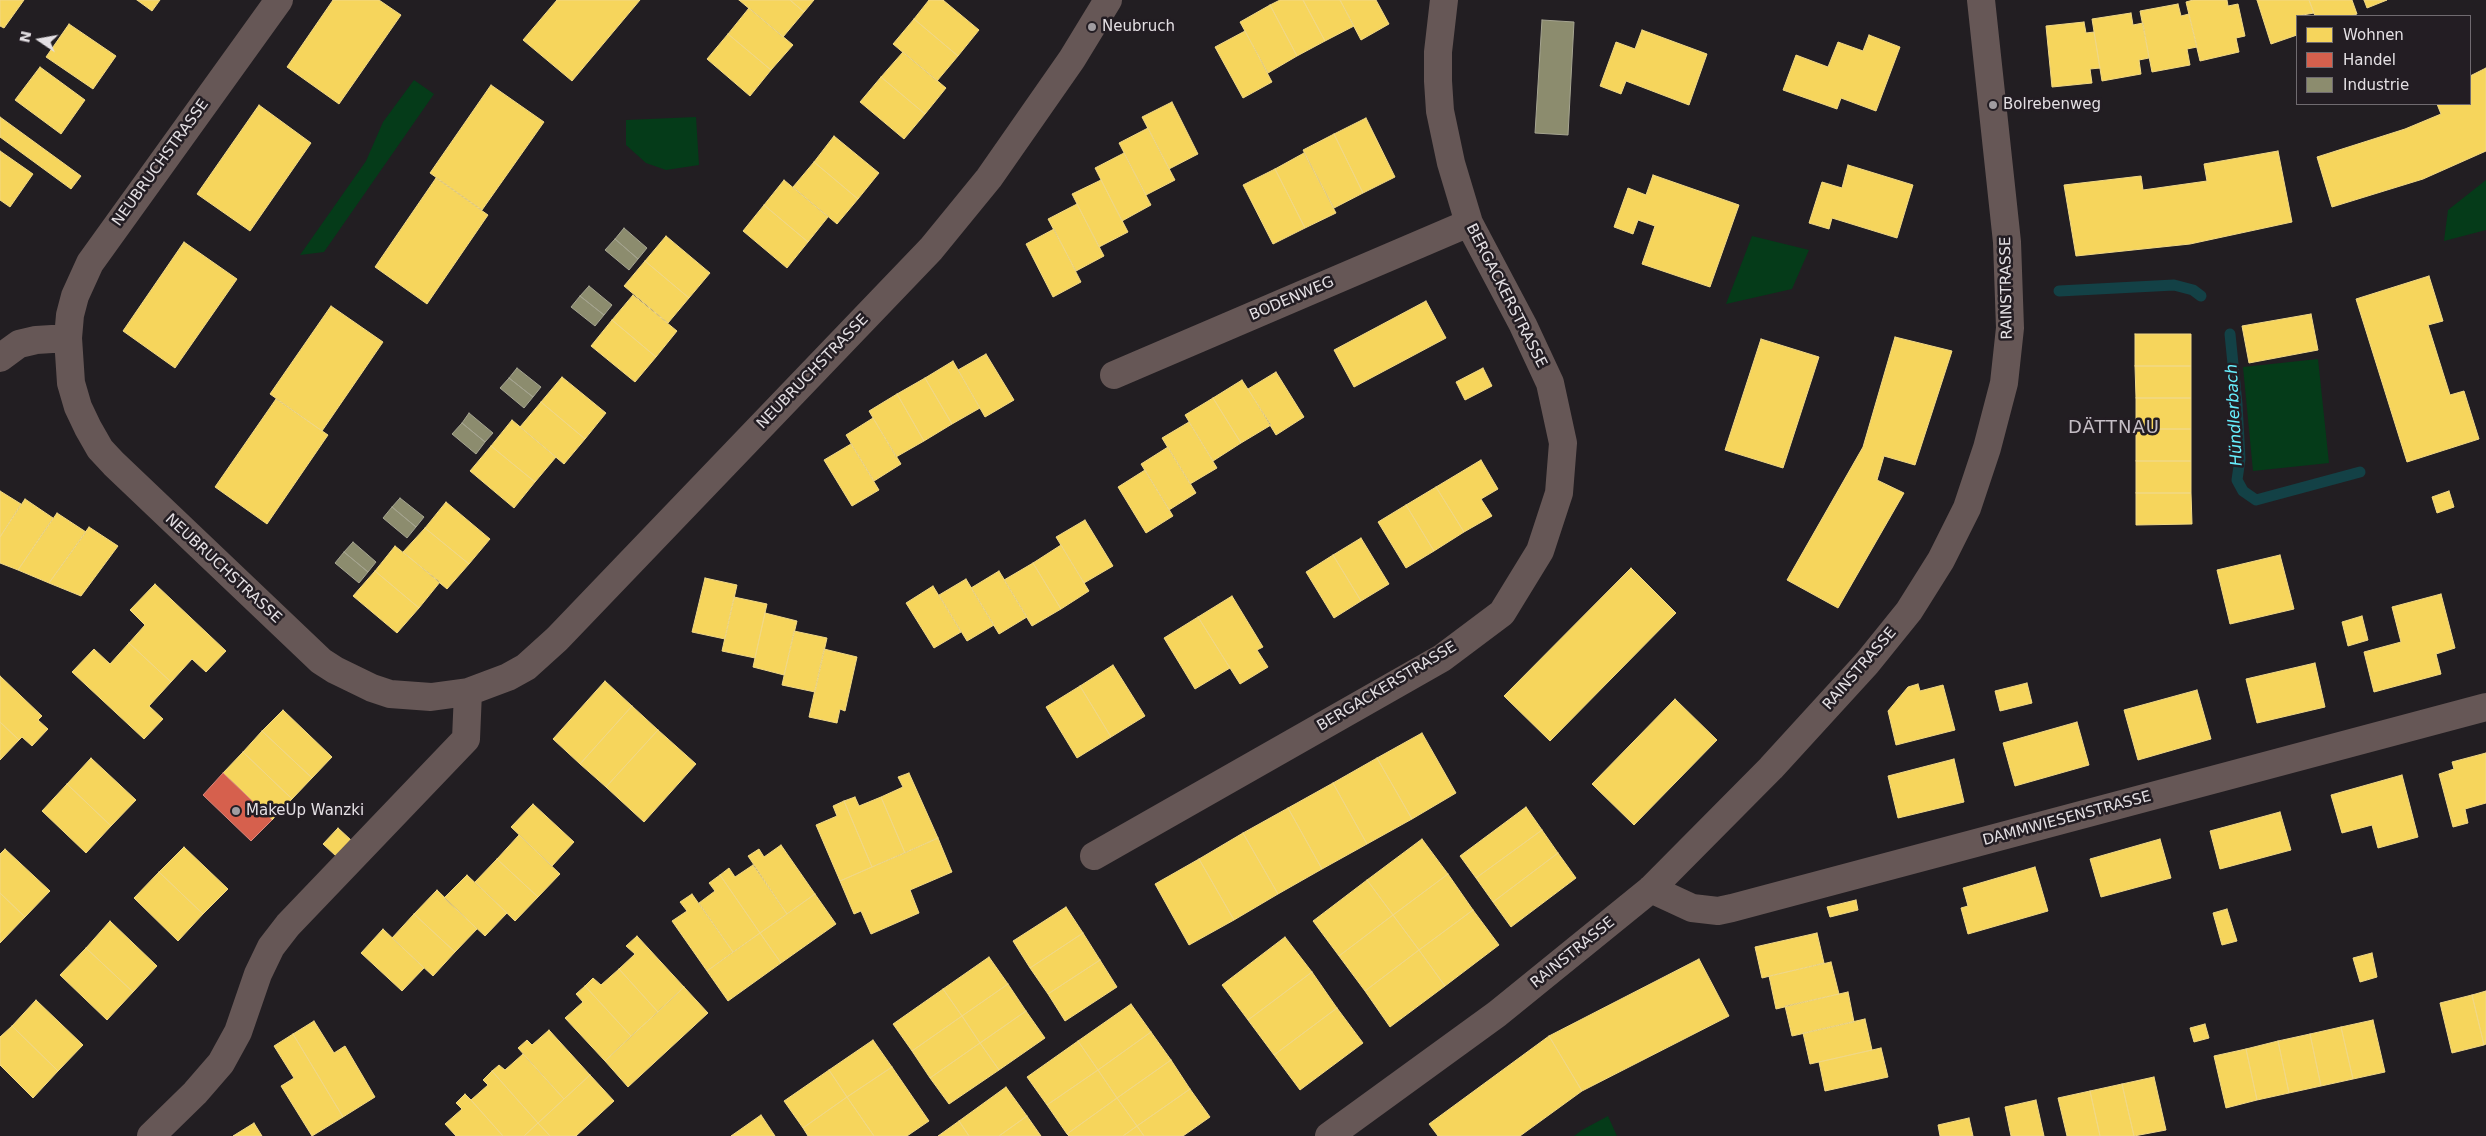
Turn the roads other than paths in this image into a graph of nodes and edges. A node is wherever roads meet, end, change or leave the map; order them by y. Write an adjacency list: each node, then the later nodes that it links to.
1 (279, 0): 6 (street, NEUBRUCHSTRASSE)
2 (1108, 0): 9 (street, NEUBRUCHSTRASSE)
3 (1444, 0): 5 (street, BERGACKERSTRASSE)
4 (1981, 0): 12 (street, RAINSTRASSE)
5 (1469, 223): 8 (street, BODENWEG); 11 (street, BERGACKERSTRASSE)
6 (68, 338): 7 (street); 9 (street, NEUBRUCHSTRASSE)
7 (0, 358)
8 (1114, 375)
9 (468, 692): 13 (street)
10 (2486, 707): 12 (street, DAMMWIESENSTRASSE)
11 (1094, 856)
12 (1651, 889): 14 (street, RAINSTRASSE)
13 (151, 1136)
14 (1329, 1136)

